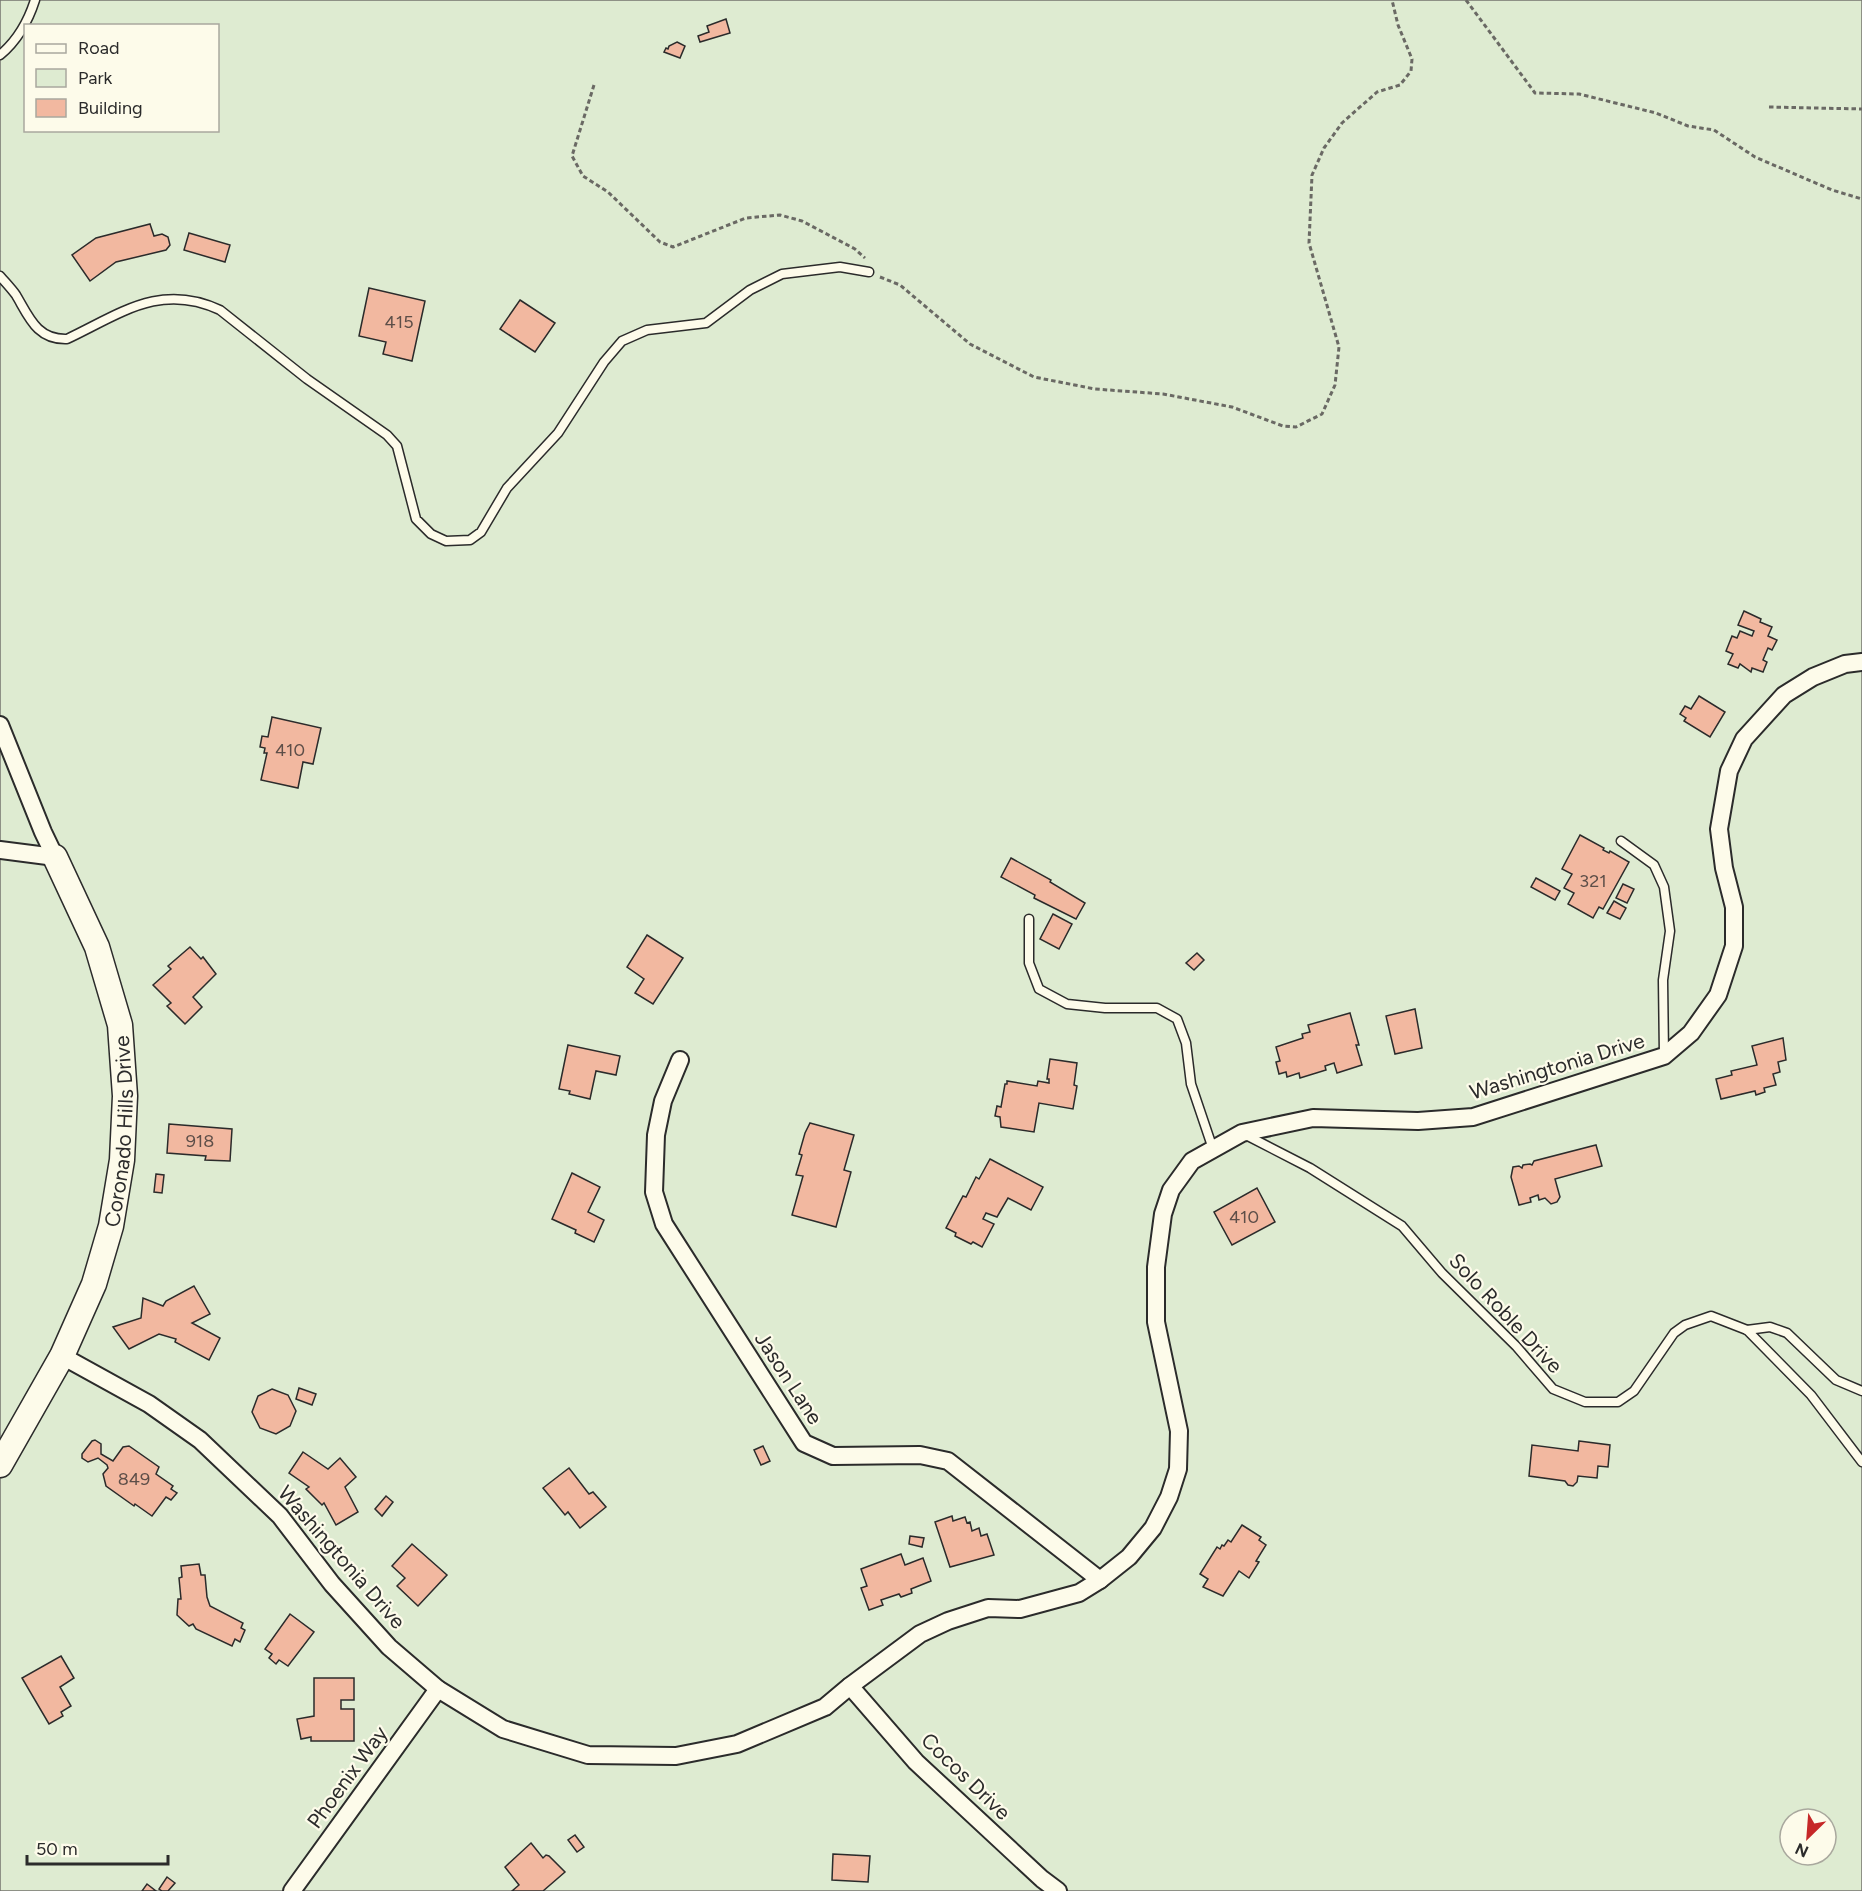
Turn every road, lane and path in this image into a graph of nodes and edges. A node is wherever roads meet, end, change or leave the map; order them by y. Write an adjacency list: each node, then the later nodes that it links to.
1 (35, 0): 4 (lane)
2 (1392, 0): 11 (path)
3 (1466, 0): 10 (path)
4 (25, 24)
5 (24, 26): 6 (lane)
6 (0, 55)
7 (594, 85): 11 (path)
8 (1769, 107): 9 (path)
9 (1862, 109)
10 (1862, 199)
11 (869, 273): 12 (lane)
12 (0, 276)
13 (1862, 662): 19 (street, Washingtonia Drive)
14 (0, 725): 17 (street, Coronado Hills Drive)
15 (1621, 841): 19 (lane)
16 (0, 850): 17 (street)
17 (55, 857): 24 (street, Coronado Hills Drive)
18 (1029, 919): 22 (lane)
19 (1664, 1056): 21 (street, Washingtonia Drive)
20 (681, 1060): 28 (street, Jason Lane)
21 (1242, 1133): 22 (street, Washingtonia Drive); 23 (lane, Solo Roble Drive)
22 (1213, 1149): 28 (street, Washingtonia Drive)
23 (1747, 1330): 25 (lane); 26 (lane, Solo Roble Drive)
24 (62, 1356): 27 (street, Coronado Hills Drive); 30 (street, Washingtonia Drive)
25 (1862, 1391)
26 (1862, 1461)
27 (0, 1465)
28 (1100, 1581): 29 (street, Washingtonia Drive)
29 (850, 1686): 30 (street, Washingtonia Drive); 32 (street, Cocos Drive)
30 (438, 1689): 31 (street, Phoenix Way)
31 (292, 1891)
32 (1058, 1891)

